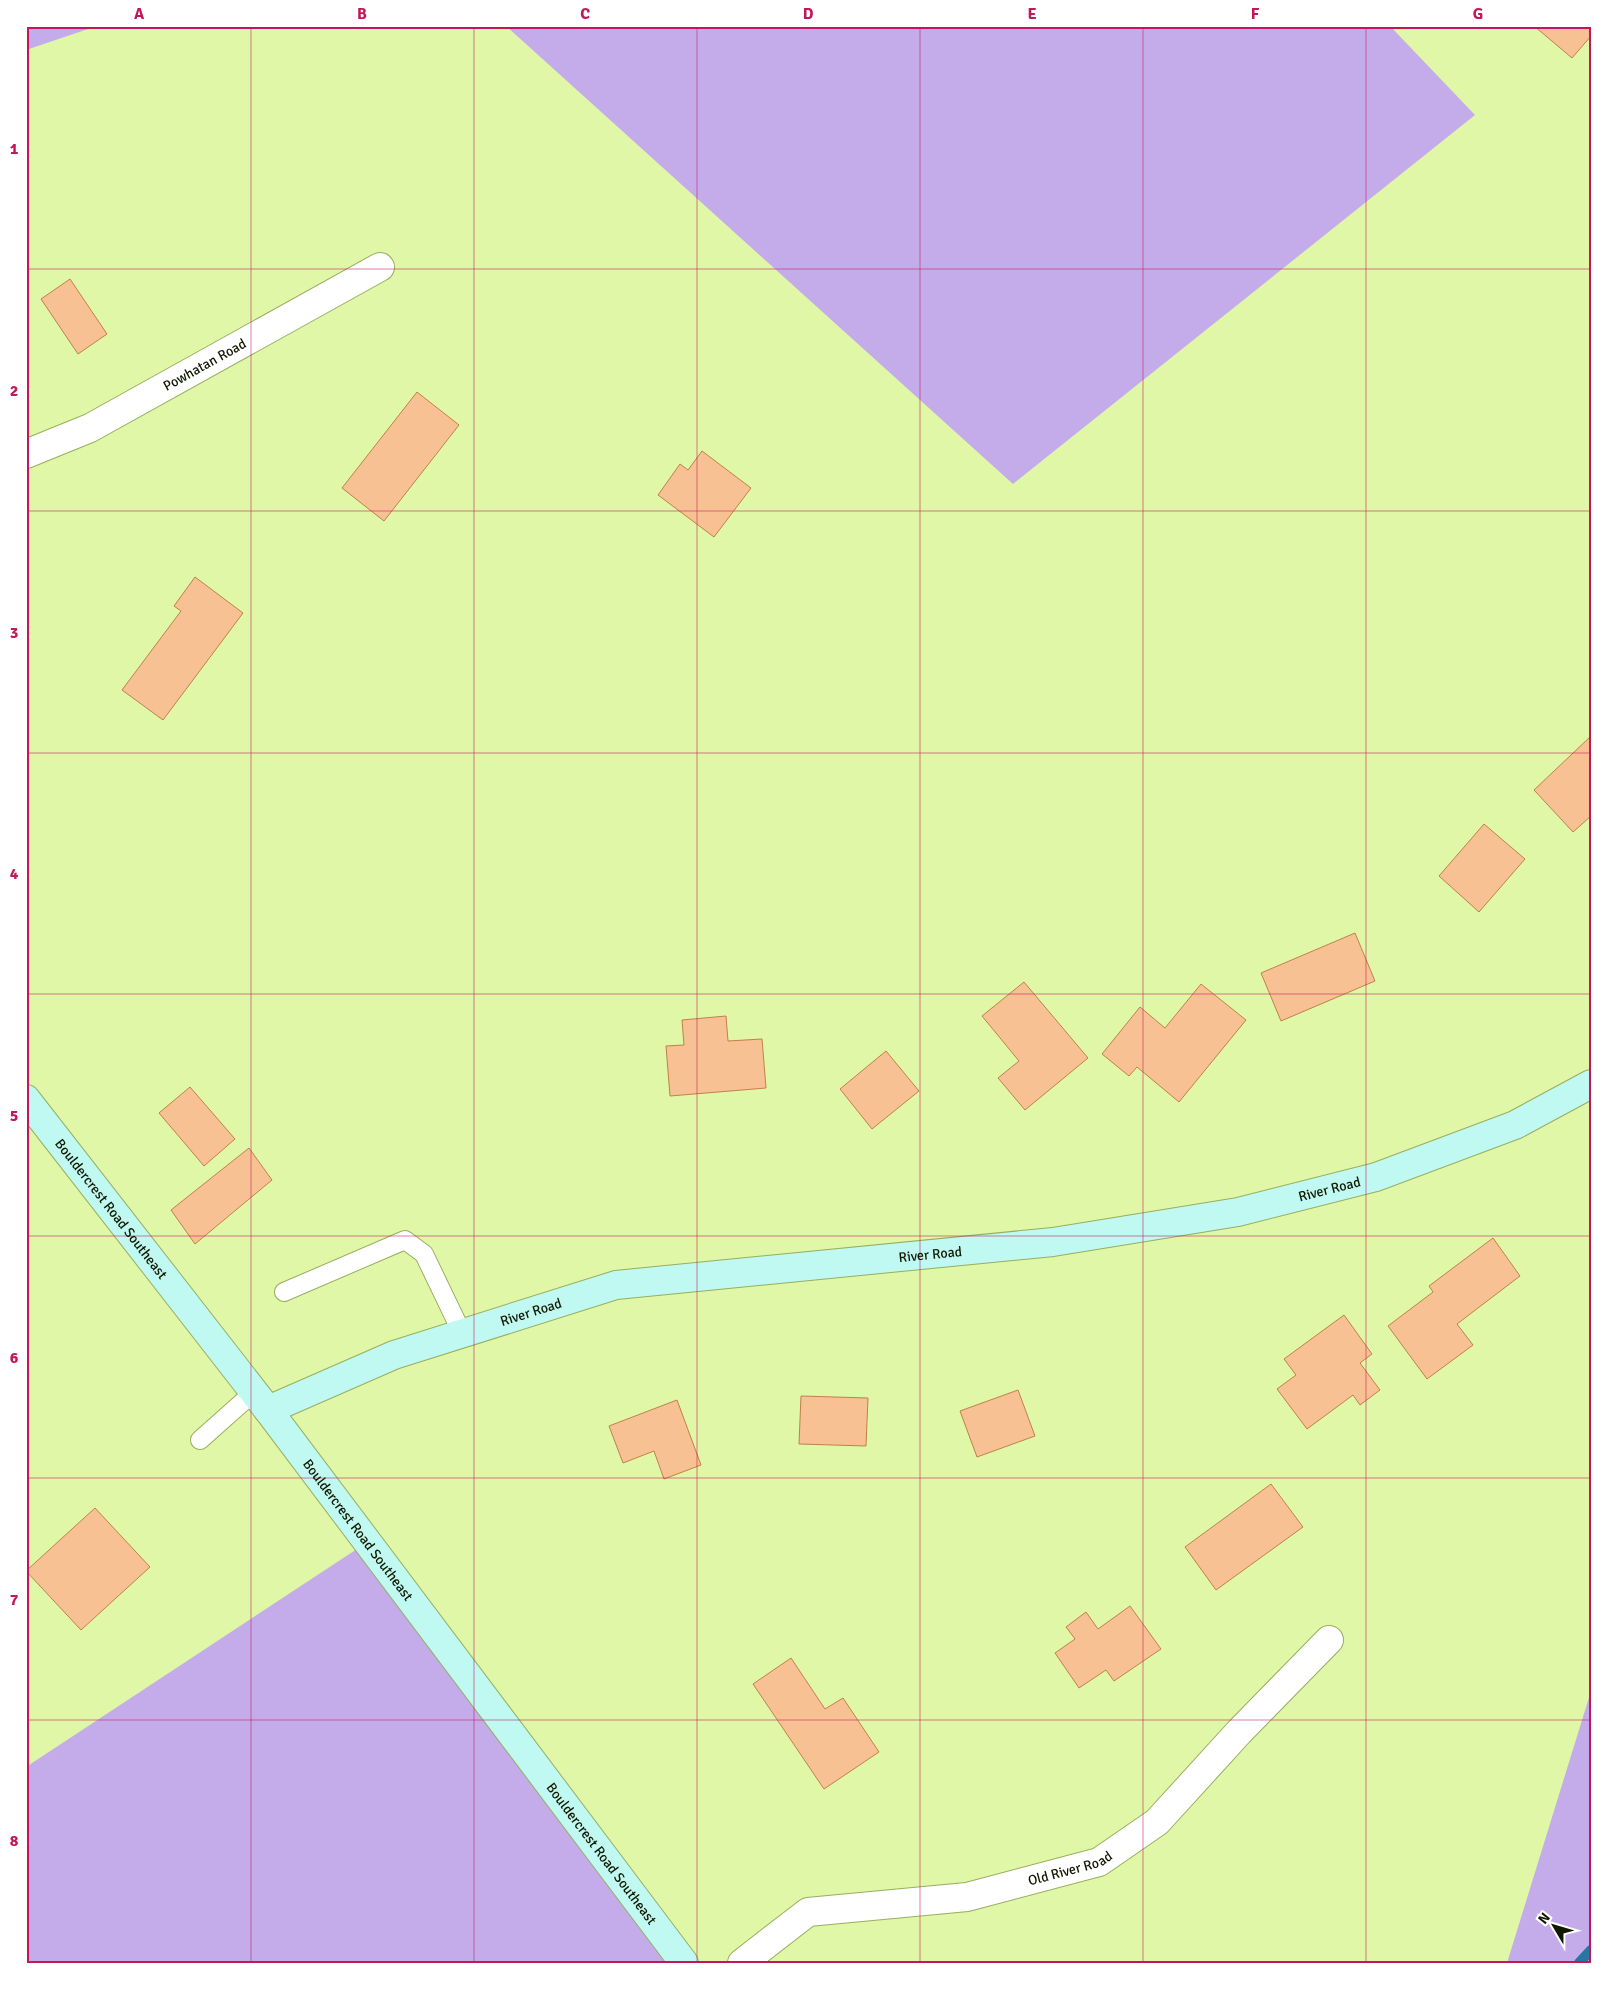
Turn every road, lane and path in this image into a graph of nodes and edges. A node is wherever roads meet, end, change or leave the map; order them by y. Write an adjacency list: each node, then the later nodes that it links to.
1 (380, 267): 2 (street, Powhatan Road)
2 (26, 454)
3 (1591, 1084): 6 (street, River Road)
4 (26, 1099): 7 (street, Bouldercrest Road Southeast)
5 (284, 1292): 6 (lane)
6 (462, 1333): 7 (street, River Road)
7 (261, 1401): 8 (lane); 10 (street, Bouldercrest Road Southeast)
8 (200, 1440)
9 (1329, 1640): 11 (street, Old River Road)
10 (684, 1963)
11 (742, 1963)

